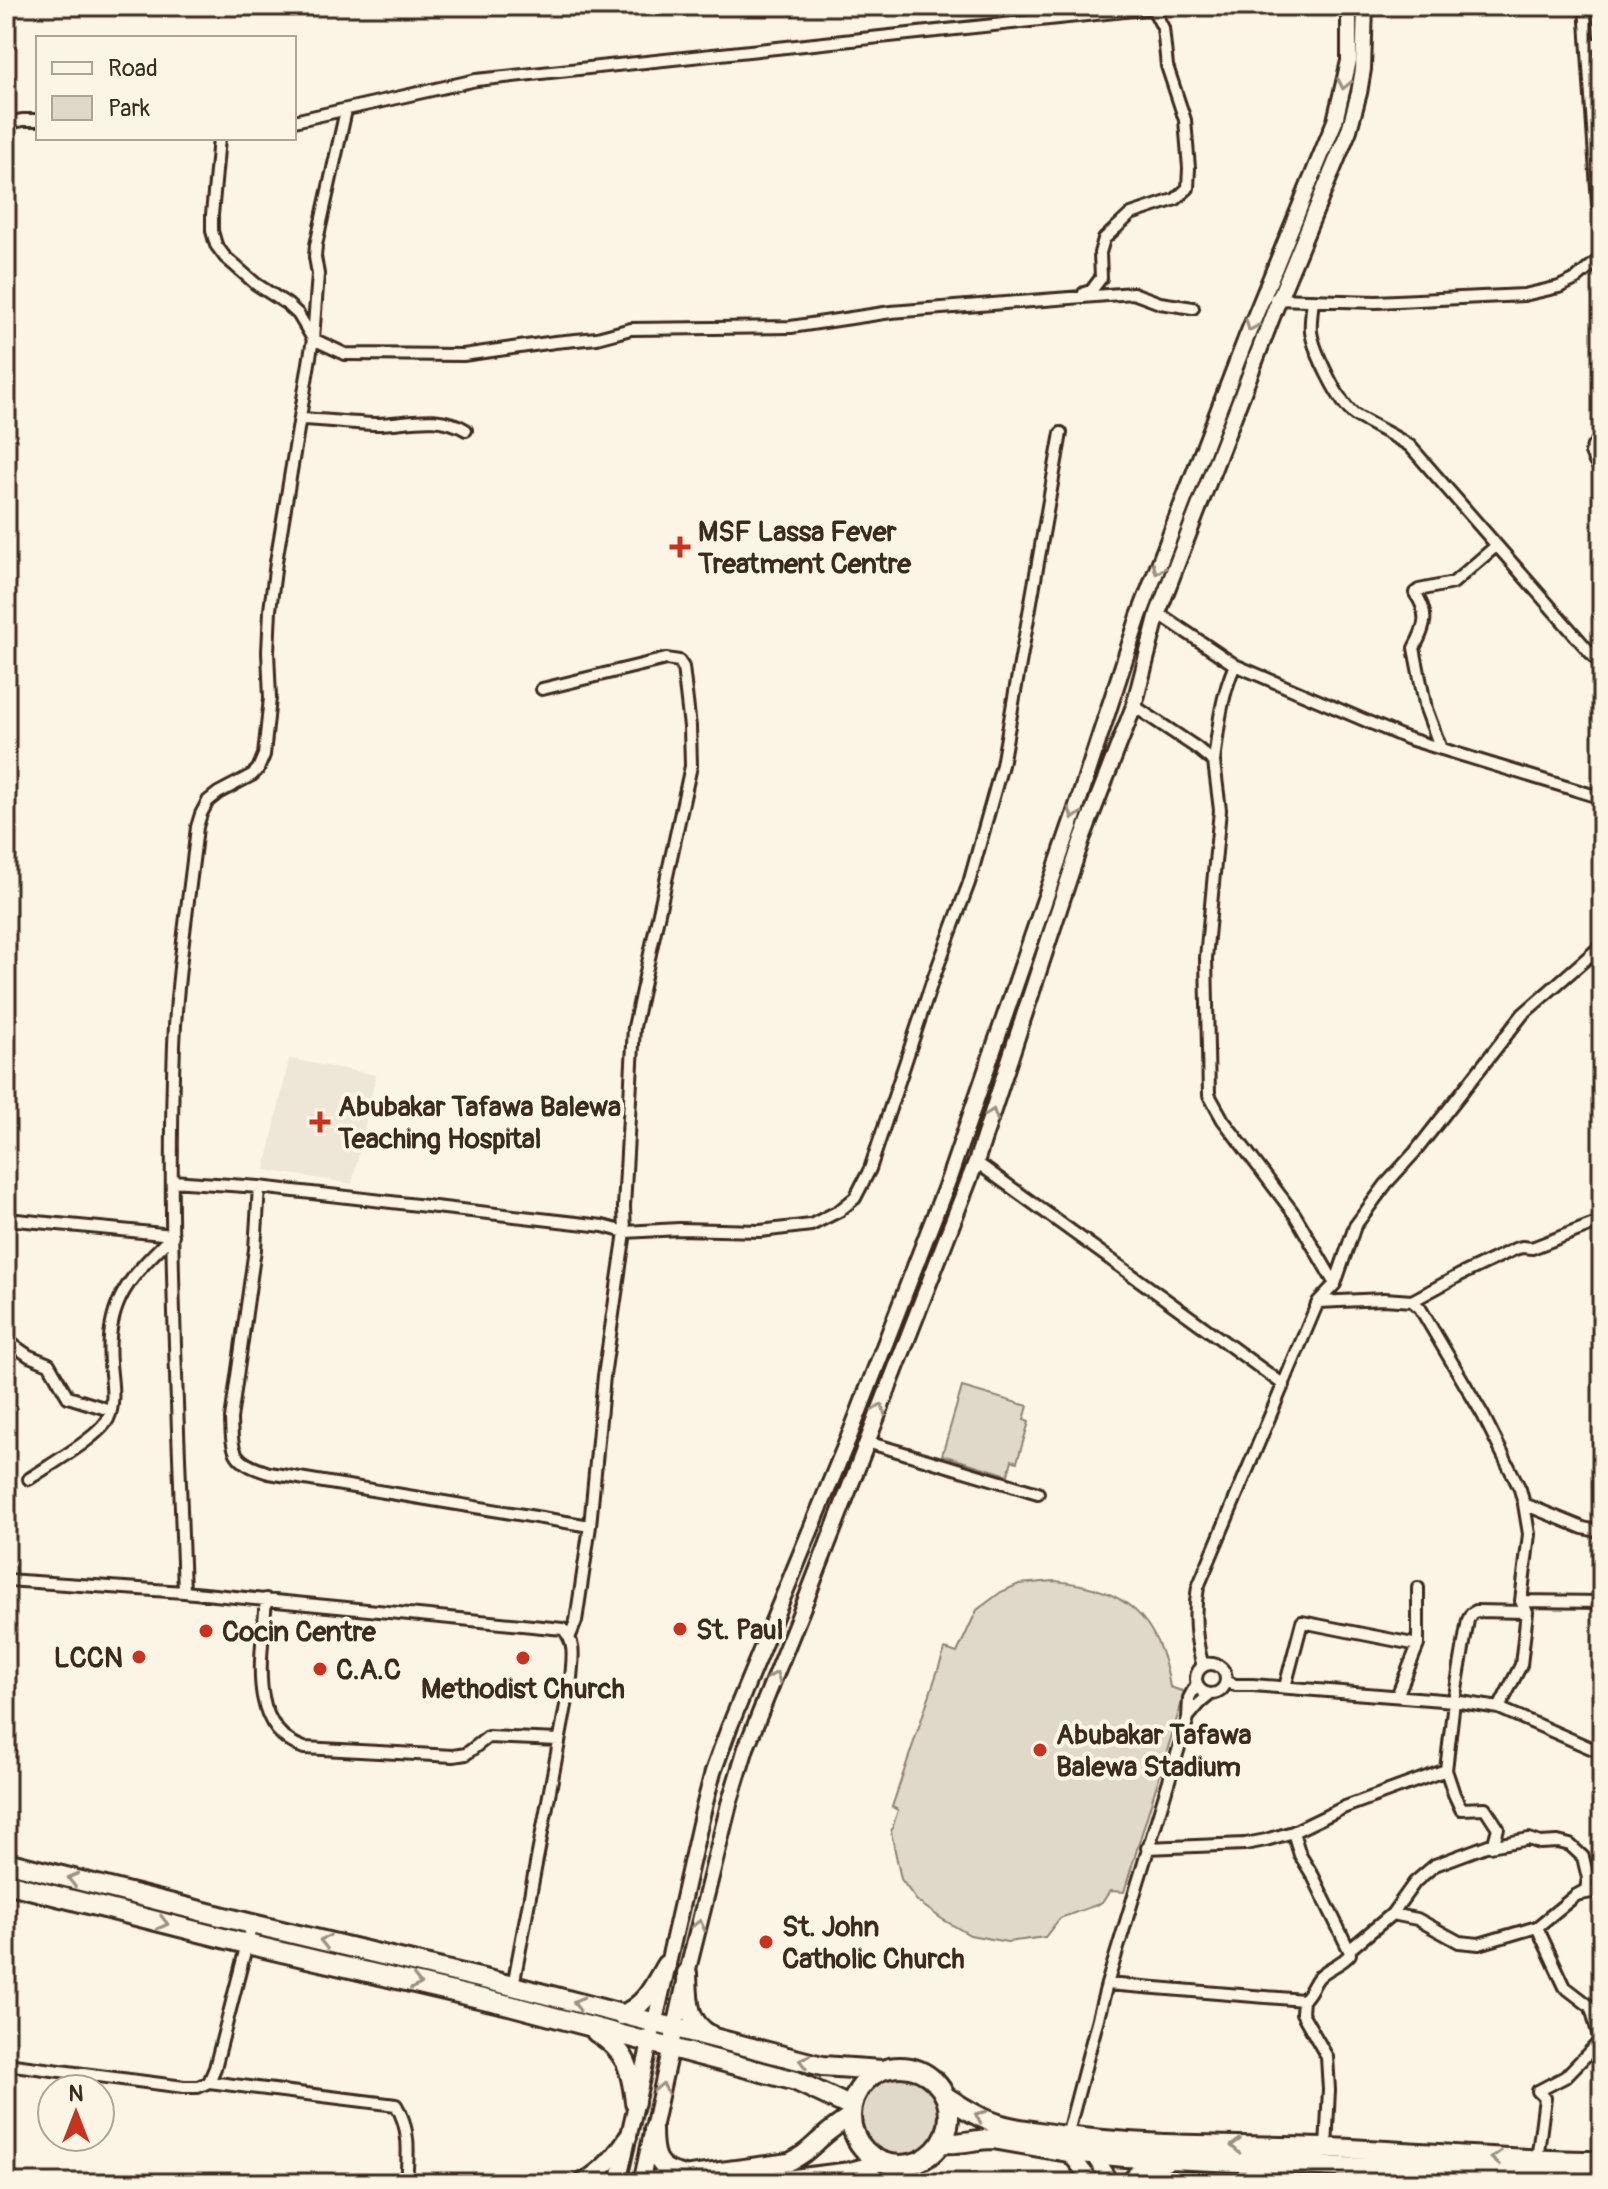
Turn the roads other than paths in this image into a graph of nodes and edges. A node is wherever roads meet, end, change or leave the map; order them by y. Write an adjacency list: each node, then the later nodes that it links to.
1 (1172, 6): 5 (street)
2 (1349, 6): 15 (street, one-way to 15)
3 (1365, 6): 17 (street)
4 (1585, 6): 7 (street)
5 (1153, 9): 8 (street); 16 (street)
6 (1602, 43): 7 (street)
7 (1589, 45): 13 (street)
8 (346, 110): 10 (street); 20 (street)
9 (36, 120): 11 (street)
10 (296, 121)
11 (6, 123)
12 (219, 140): 20 (street)
13 (1602, 210)
14 (1602, 257): 18 (street)
15 (1263, 296): 17 (street); 36 (street, one-way to 36)
16 (1071, 298): 19 (street); 20 (street)
17 (1279, 299): 18 (street); 27 (street)
18 (1313, 300): 26 (street)
19 (1193, 308)
20 (313, 339): 21 (street)
21 (300, 419): 22 (street); 38 (street)
22 (466, 430)
23 (1061, 433): 42 (street)
24 (1602, 439): 25 (street)
25 (1602, 470)
26 (1496, 546): 29 (street); 32 (street)
27 (1158, 613): 28 (street); 31 (street)
28 (1235, 665): 32 (street); 33 (street)
29 (1602, 666)
30 (542, 689): 42 (street)
31 (1134, 706): 33 (street); 37 (street, one-way to 31)
32 (1441, 749): 34 (street)
33 (1214, 762): 44 (street)
34 (1602, 798)
35 (1602, 945): 44 (street)
36 (959, 1152): 37 (street); 96 (street)
37 (976, 1162): 48 (street); 50 (street, one-way to 37)
38 (172, 1181): 39 (street); 43 (street)
39 (259, 1187): 42 (street); 54 (street)
40 (6, 1219): 43 (street)
41 (1602, 1221): 45 (street)
42 (625, 1232): 54 (street)
43 (173, 1235): 49 (street); 58 (street)
44 (1335, 1284): 46 (street)
45 (1412, 1301): 46 (street); 53 (street)
46 (1318, 1302): 48 (street)
47 (6, 1340): 49 (street)
48 (1284, 1385): 65 (street)
49 (110, 1410): 51 (street)
50 (867, 1442): 52 (street); 97 (street, one-way to 50)
51 (29, 1479)
52 (1038, 1493)
53 (1524, 1504): 55 (street); 60 (street)
54 (590, 1526): 63 (street)
55 (1602, 1532)
56 (6, 1580): 58 (street)
57 (1418, 1588): 64 (street)
58 (184, 1592): 59 (street)
59 (266, 1599): 63 (street); 77 (street)
60 (1521, 1601): 61 (street); 62 (street)
61 (1602, 1602)
62 (1527, 1612): 74 (street); 75 (street)
63 (570, 1636): 77 (street)
64 (1418, 1645): 71 (street); 73 (street)
65 (1197, 1646): 66 (street); 67 (street)
66 (1218, 1666): 67 (street); 68 (street); 70 (street)
67 (1201, 1668): 69 (street)
68 (1226, 1681): 70 (street); 72 (street)
69 (1197, 1683): 72 (street); 76 (street)
70 (1253, 1685): 71 (street)
71 (1285, 1687): 73 (street)
72 (1211, 1694): 76 (street)
73 (1397, 1696): 74 (street)
74 (1454, 1701): 75 (street); 79 (street)
75 (1499, 1708): 78 (street)
76 (1188, 1718): 81 (street)
77 (559, 1740): 99 (street)
78 (1602, 1753)
79 (1446, 1770): 80 (street); 82 (street)
80 (1293, 1832): 81 (street); 95 (street)
81 (1147, 1848): 98 (street)
82 (1477, 1848): 89 (street); 91 (street)
83 (6, 1862): 84 (highway)
84 (36, 1870): 86 (highway); 88 (highway, one-way to 84)
85 (6, 1883): 86 (highway)
86 (30, 1889): 90 (highway)
87 (1602, 1890): 89 (street)
88 (132, 1894): 90 (highway); 92 (highway)
89 (1575, 1896): 93 (street)
90 (127, 1914): 94 (highway, one-way to 94)
91 (1392, 1914): 93 (street); 95 (street)
92 (252, 1924): 94 (street); 99 (highway, one-way to 92)
93 (1537, 1927): 120 (street)
94 (247, 1944): 103 (highway, one-way to 103); 110 (street)
95 (1349, 1950): 100 (street)
96 (666, 1965): 101 (highway); 102 (street)
97 (687, 1973): 104 (street); 105 (highway)
98 (1107, 1984): 100 (street); 117 (street)
99 (513, 1986): 101 (highway, one-way to 99)
100 (1303, 2000): 118 (street)
101 (622, 2015): 102 (highway)
102 (653, 2023): 104 (highway); 106 (street)
103 (583, 2025): 106 (highway); 112 (highway)
104 (676, 2029): 105 (highway); 107 (street)
105 (716, 2039): 109 (highway, one-way to 105)
106 (648, 2043): 107 (highway); 112 (street)
107 (671, 2049): 113 (highway); 114 (street, one-way to 107)
108 (6, 2064): 110 (street)
109 (882, 2070): 111 (highway); 113 (highway)
110 (209, 2082): 127 (street)
111 (945, 2096): 116 (highway); 117 (highway, one-way to 111)
112 (635, 2102): 115 (street)
113 (851, 2112): 122 (highway); 123 (main road)
114 (653, 2129): 123 (main road); 130 (street)
115 (628, 2137): 128 (main road); 129 (street)
116 (942, 2143): 117 (highway); 122 (highway)
117 (1078, 2145): 118 (highway, one-way to 117); 119 (highway); 132 (street); 133 (street)
118 (1326, 2148): 120 (highway, one-way to 118)
119 (1181, 2159): 124 (highway); 134 (highway)
120 (1537, 2160): 121 (highway)
121 (1602, 2161)
122 (884, 2162): 126 (main road)
123 (688, 2175): 130 (main road)
124 (1397, 2176): 125 (highway)
125 (1602, 2176)
126 (840, 2177): 131 (main road)
127 (406, 2183)
128 (582, 2183)
129 (618, 2183)
130 (638, 2183)
131 (753, 2183)
132 (1093, 2183)
133 (1111, 2183)
134 (1131, 2183)

